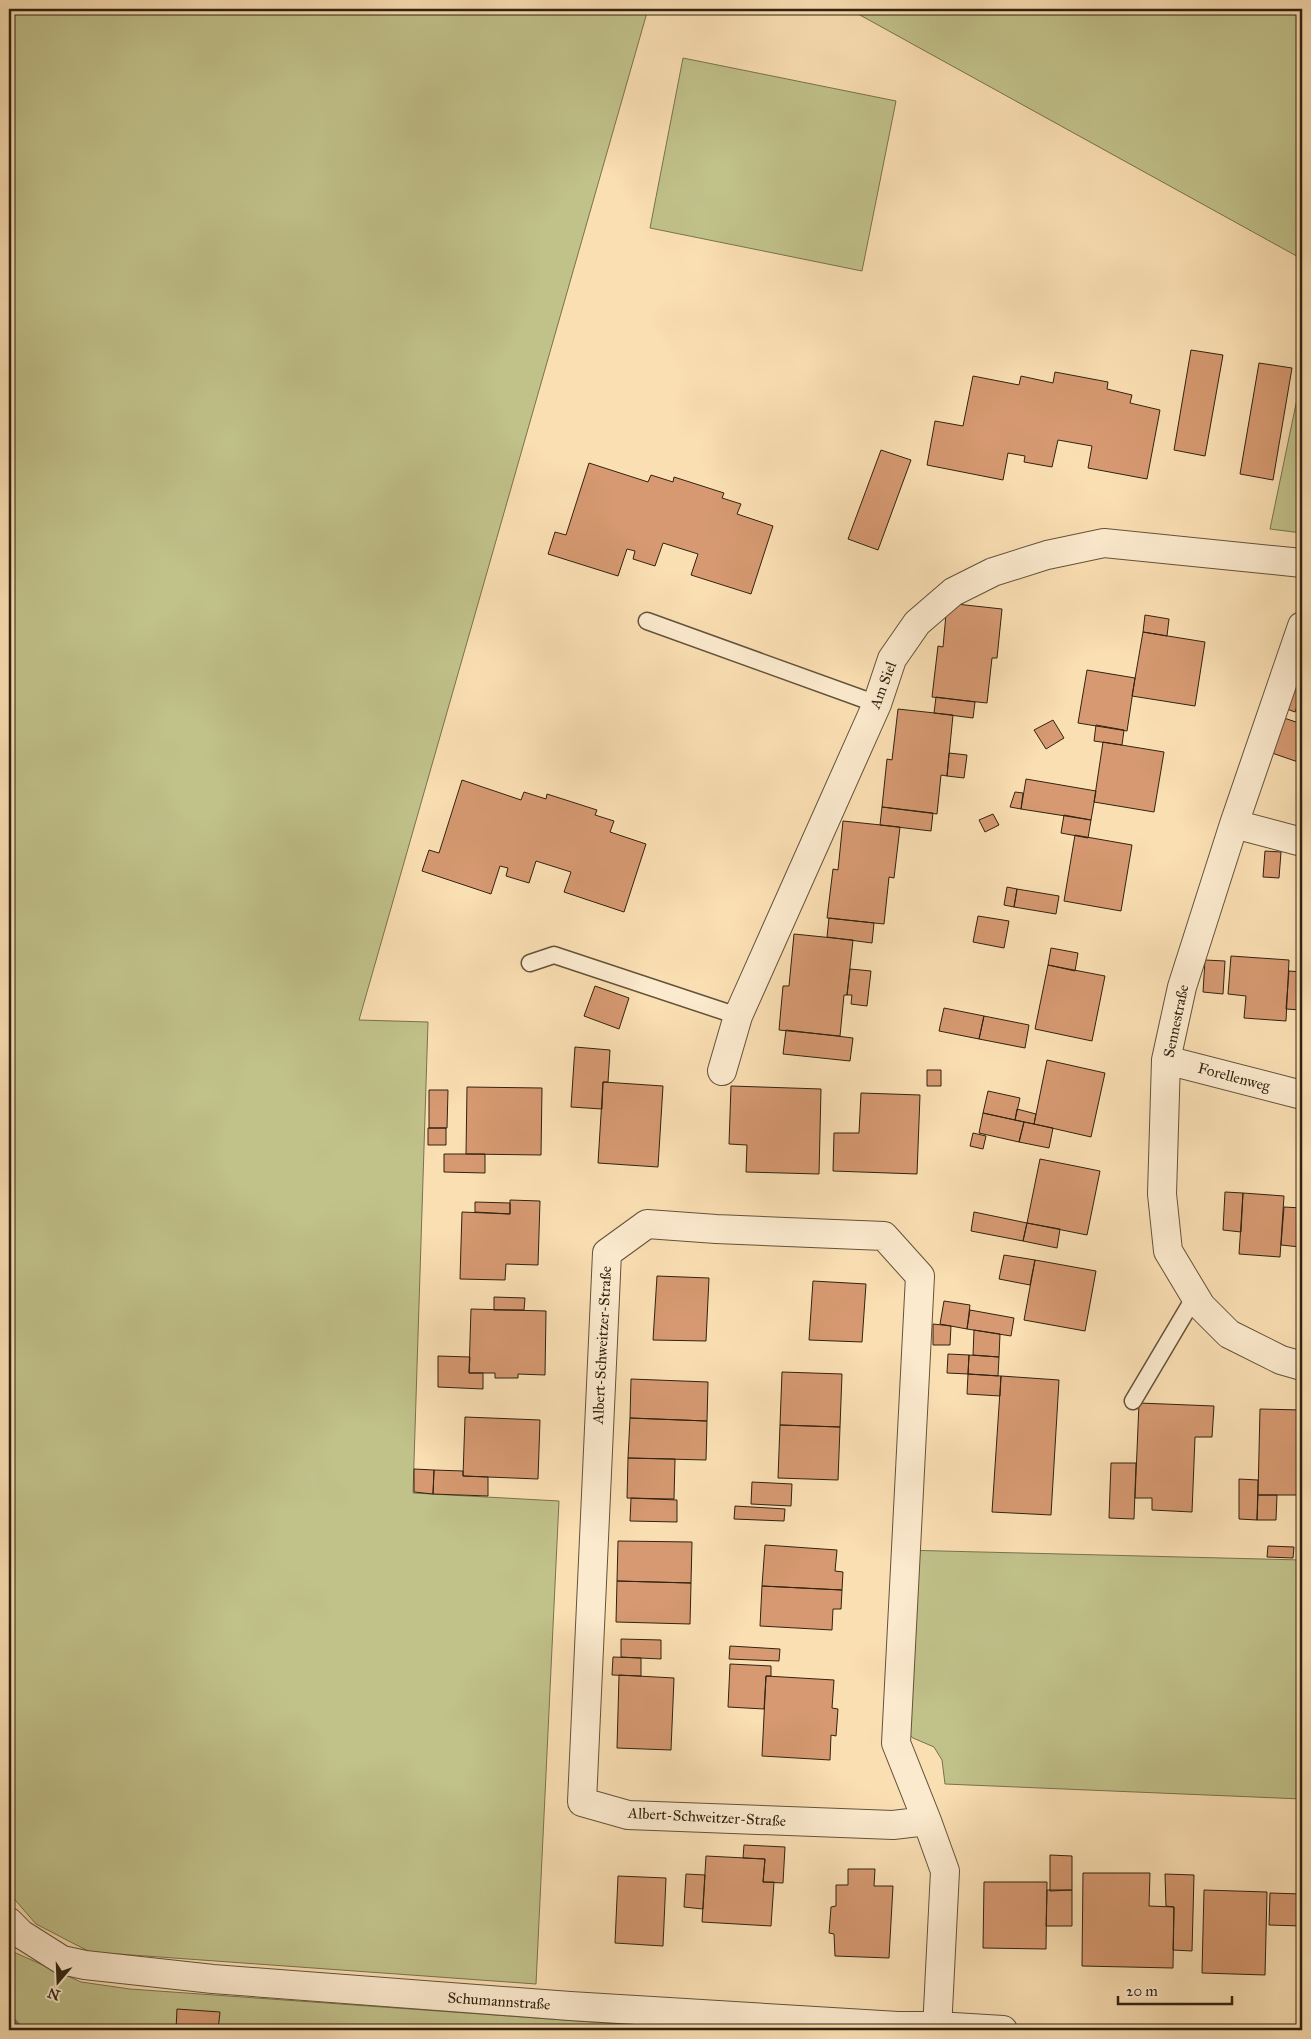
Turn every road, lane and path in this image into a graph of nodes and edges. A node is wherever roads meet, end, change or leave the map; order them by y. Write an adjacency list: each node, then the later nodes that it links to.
1 (1302, 563): 4 (street, Am Siel)
2 (646, 621): 4 (lane)
3 (1302, 626): 5 (street, Sennestraße)
4 (877, 704): 8 (street, Am Siel)
5 (1234, 824): 6 (street); 9 (street, Sennestraße)
6 (1302, 842)
7 (530, 963): 8 (lane)
8 (738, 1016): 10 (street, Am Siel)
9 (1166, 1060): 11 (street, Forellenweg); 12 (street, Sennestraße)
10 (722, 1071)
11 (1302, 1095)
12 (1194, 1298): 13 (street, Sennestraße); 14 (lane)
13 (1302, 1366)
14 (1133, 1401)
15 (927, 1822): 15 (street, Albert-Schweitzer-Straße); 17 (street, Albert-Schweitzer-Straße)
16 (9, 1922): 17 (street, Schumannstraße)
17 (937, 2028): 18 (street, Schumannstraße)
18 (1003, 2030)

